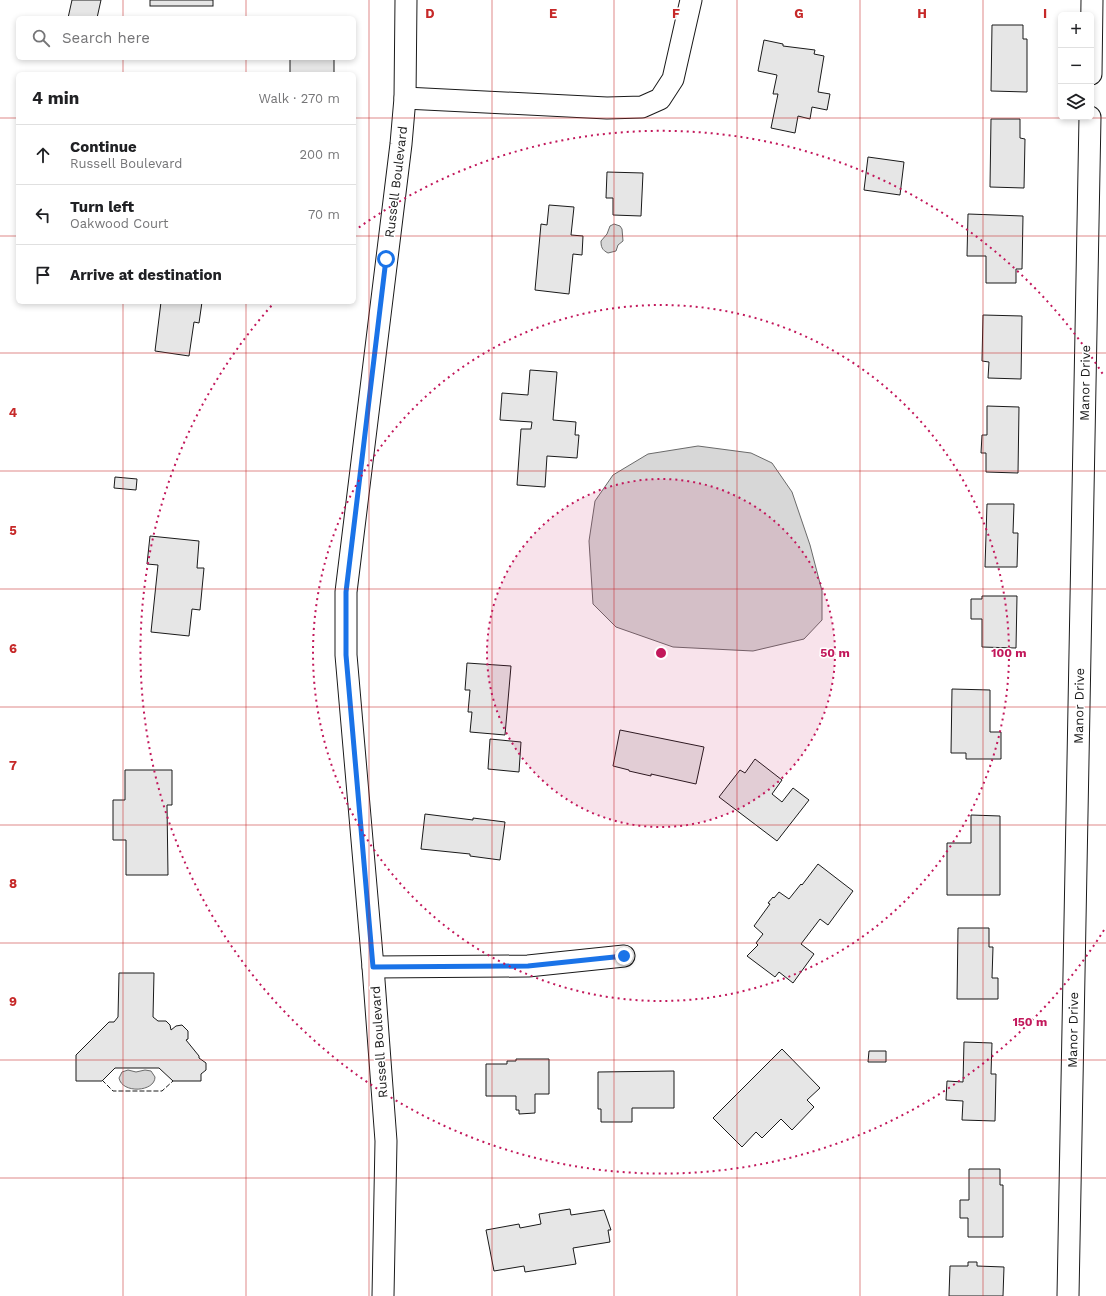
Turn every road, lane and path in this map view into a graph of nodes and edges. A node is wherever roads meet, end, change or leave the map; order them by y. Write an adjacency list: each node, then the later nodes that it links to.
1 (406, 0): 5 (street, Russell Boulevard)
2 (691, 0): 5 (street)
3 (1092, 0): 4 (street)
4 (1091, 48)
5 (405, 98): 8 (street, Russell Boulevard)
6 (1090, 120): 10 (street, Manor Drive)
7 (624, 956): 8 (street)
8 (373, 967): 9 (street, Russell Boulevard)
9 (383, 1296)
10 (1068, 1296)

